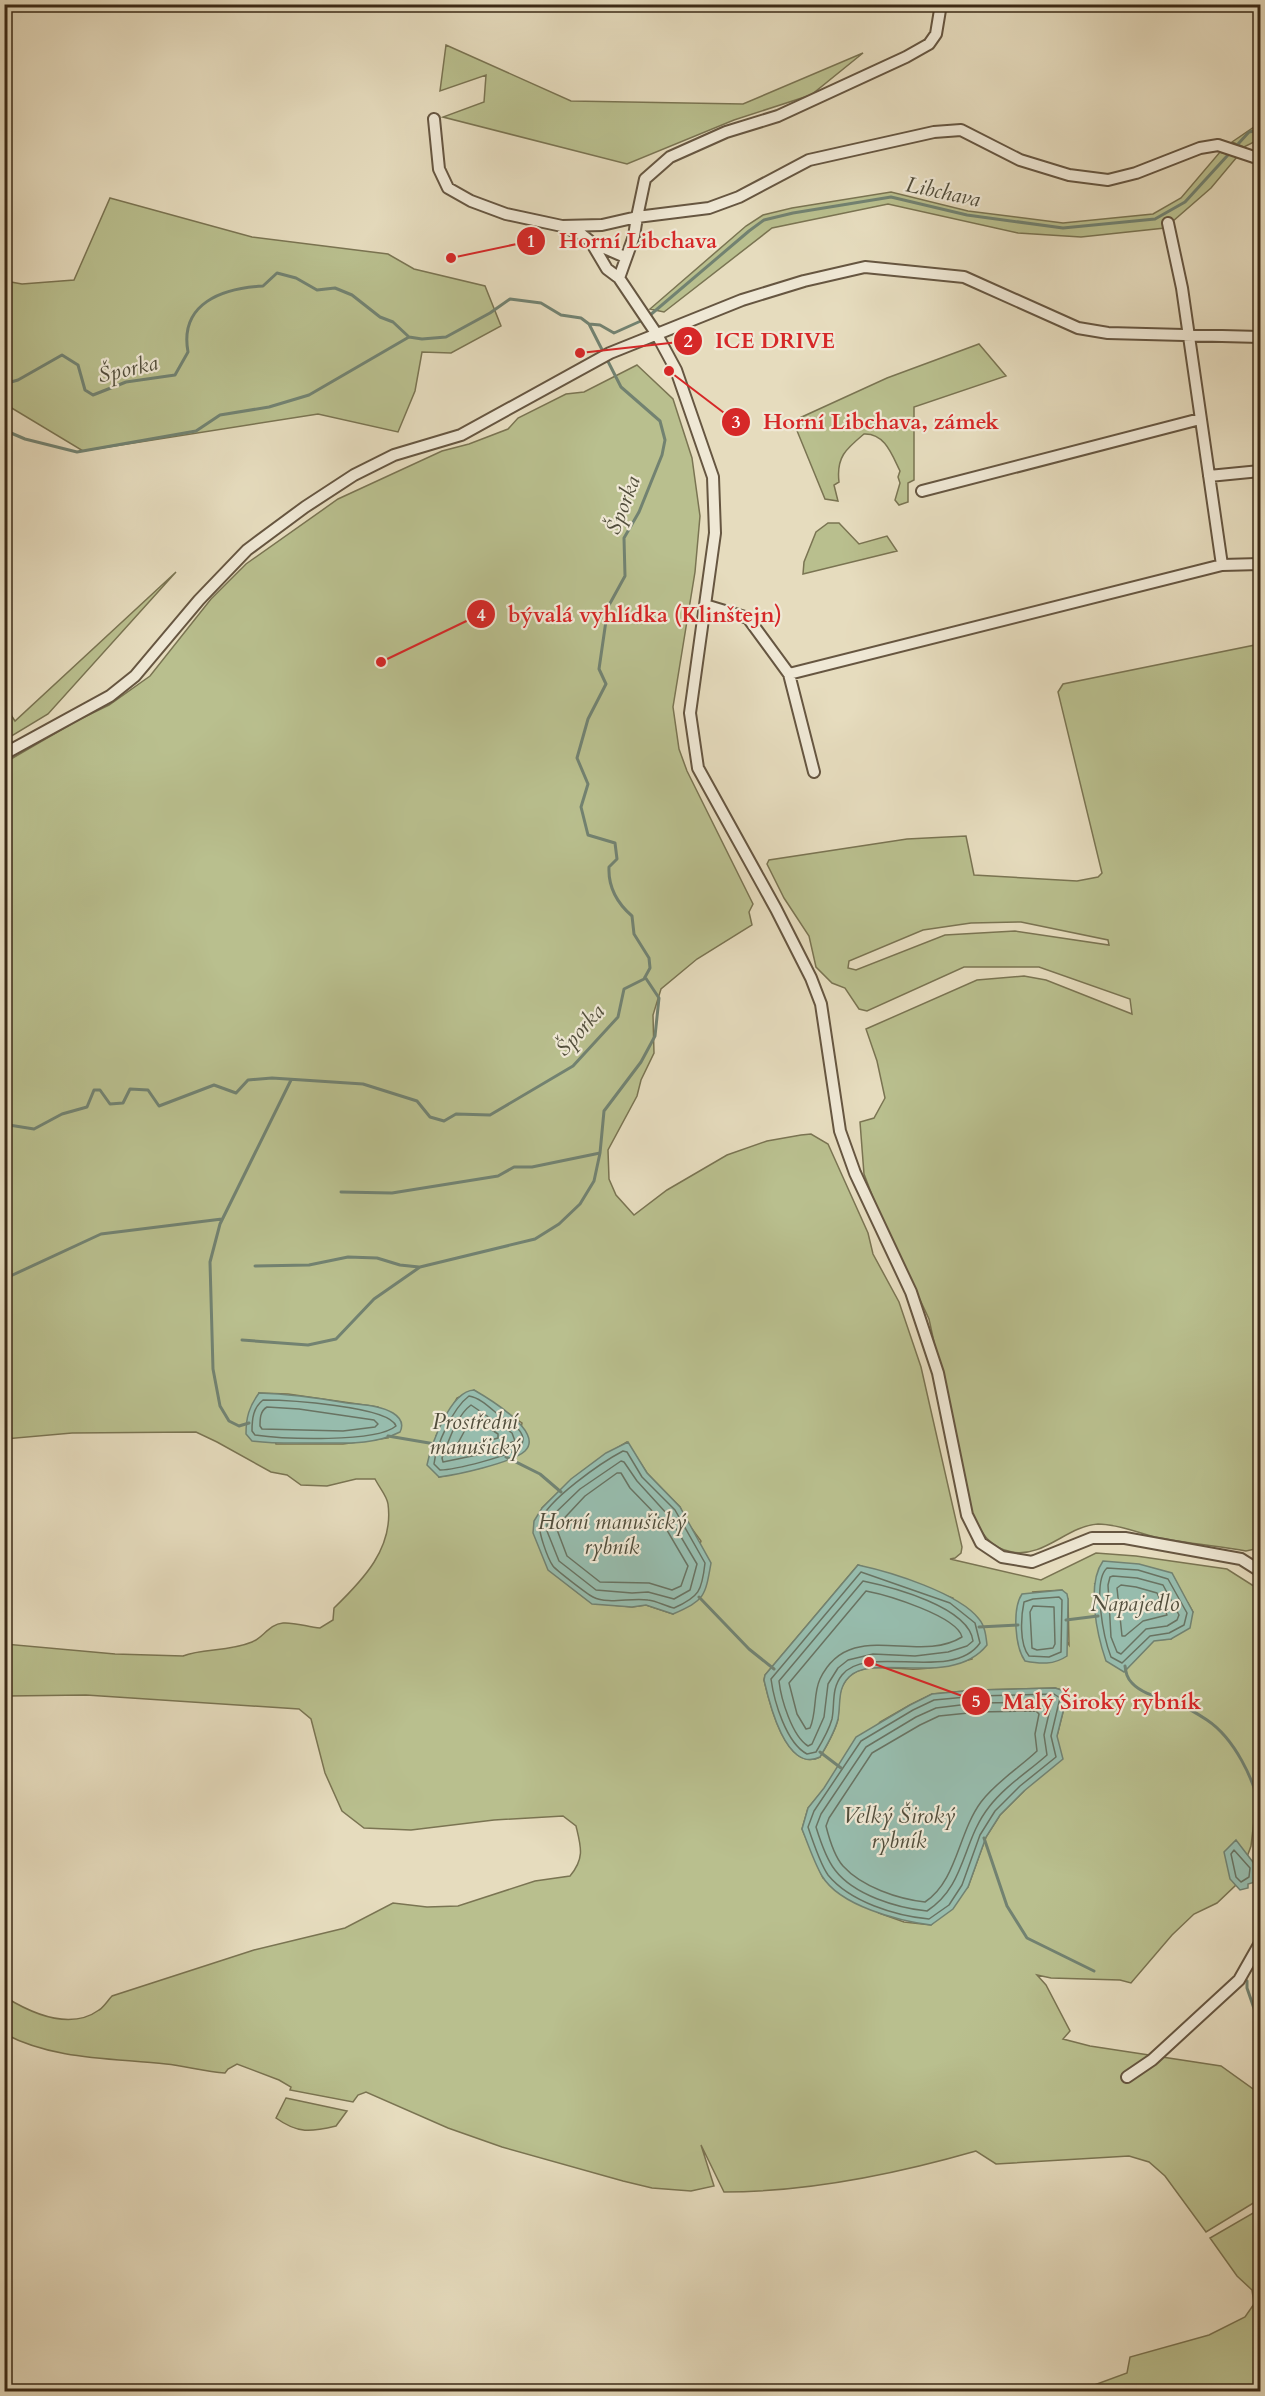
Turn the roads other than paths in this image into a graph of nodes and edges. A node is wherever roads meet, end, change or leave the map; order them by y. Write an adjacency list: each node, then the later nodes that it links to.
1 (941, 4): 4 (street)
2 (434, 119): 6 (street)
3 (1260, 159): 4 (street)
4 (637, 217): 6 (street); 8 (street)
5 (1168, 223): 11 (street)
6 (562, 226): 7 (street)
7 (591, 243): 8 (street); 9 (street)
8 (626, 257): 9 (street)
9 (619, 278): 10 (street)
10 (649, 323): 11 (street); 19 (street); 21 (street)
11 (1189, 335): 12 (street); 13 (street)
12 (1260, 337)
13 (1200, 419): 15 (street); 16 (street)
14 (1260, 471): 15 (street)
15 (1209, 476): 18 (street)
16 (922, 491)
17 (1260, 564): 18 (street)
18 (1222, 566): 20 (street)
19 (705, 605): 20 (street); 23 (street)
20 (789, 674): 22 (street)
21 (4, 754)
22 (814, 772)
23 (1260, 1571)
24 (1260, 1943): 25 (street)
25 (1127, 2077)

